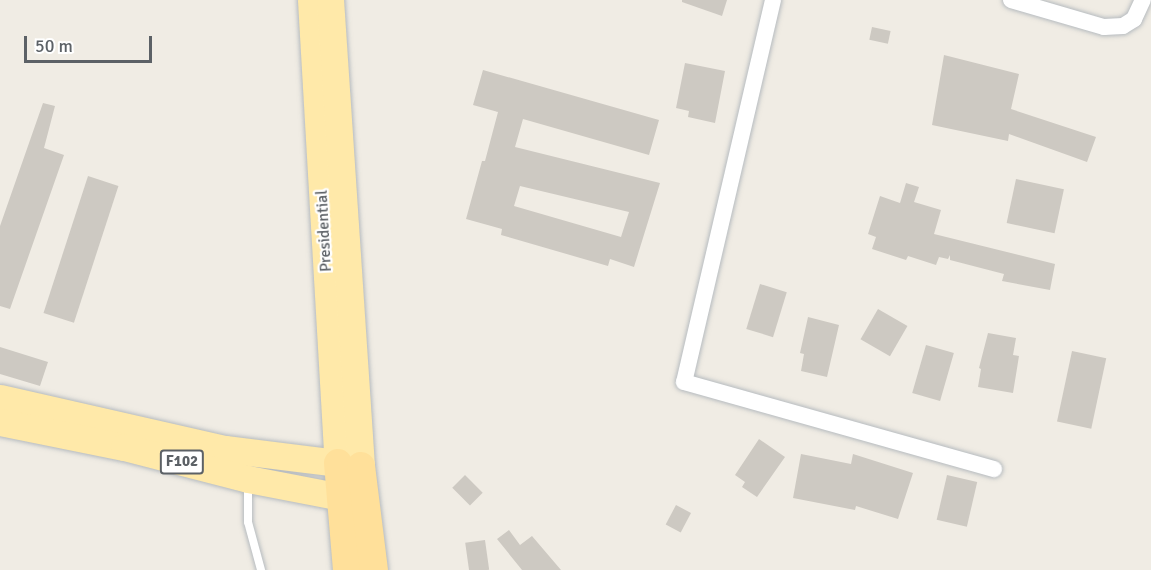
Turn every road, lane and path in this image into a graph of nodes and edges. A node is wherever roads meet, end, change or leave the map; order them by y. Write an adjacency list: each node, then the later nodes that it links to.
1 (311, 0): 8 (main road, Presidential)
2 (330, 0): 8 (main road)
3 (773, 0): 9 (street)
4 (1011, 0): 5 (street)
5 (1143, 0)
6 (0, 398): 8 (main road, F102)
7 (0, 422): 10 (main road, F102)
8 (349, 464): 11 (highway)
9 (994, 469)
10 (248, 479): 11 (main road, F102); 12 (lane)
11 (352, 499): 13 (highway); 14 (highway)
12 (261, 570)
13 (347, 570)
14 (374, 570)

